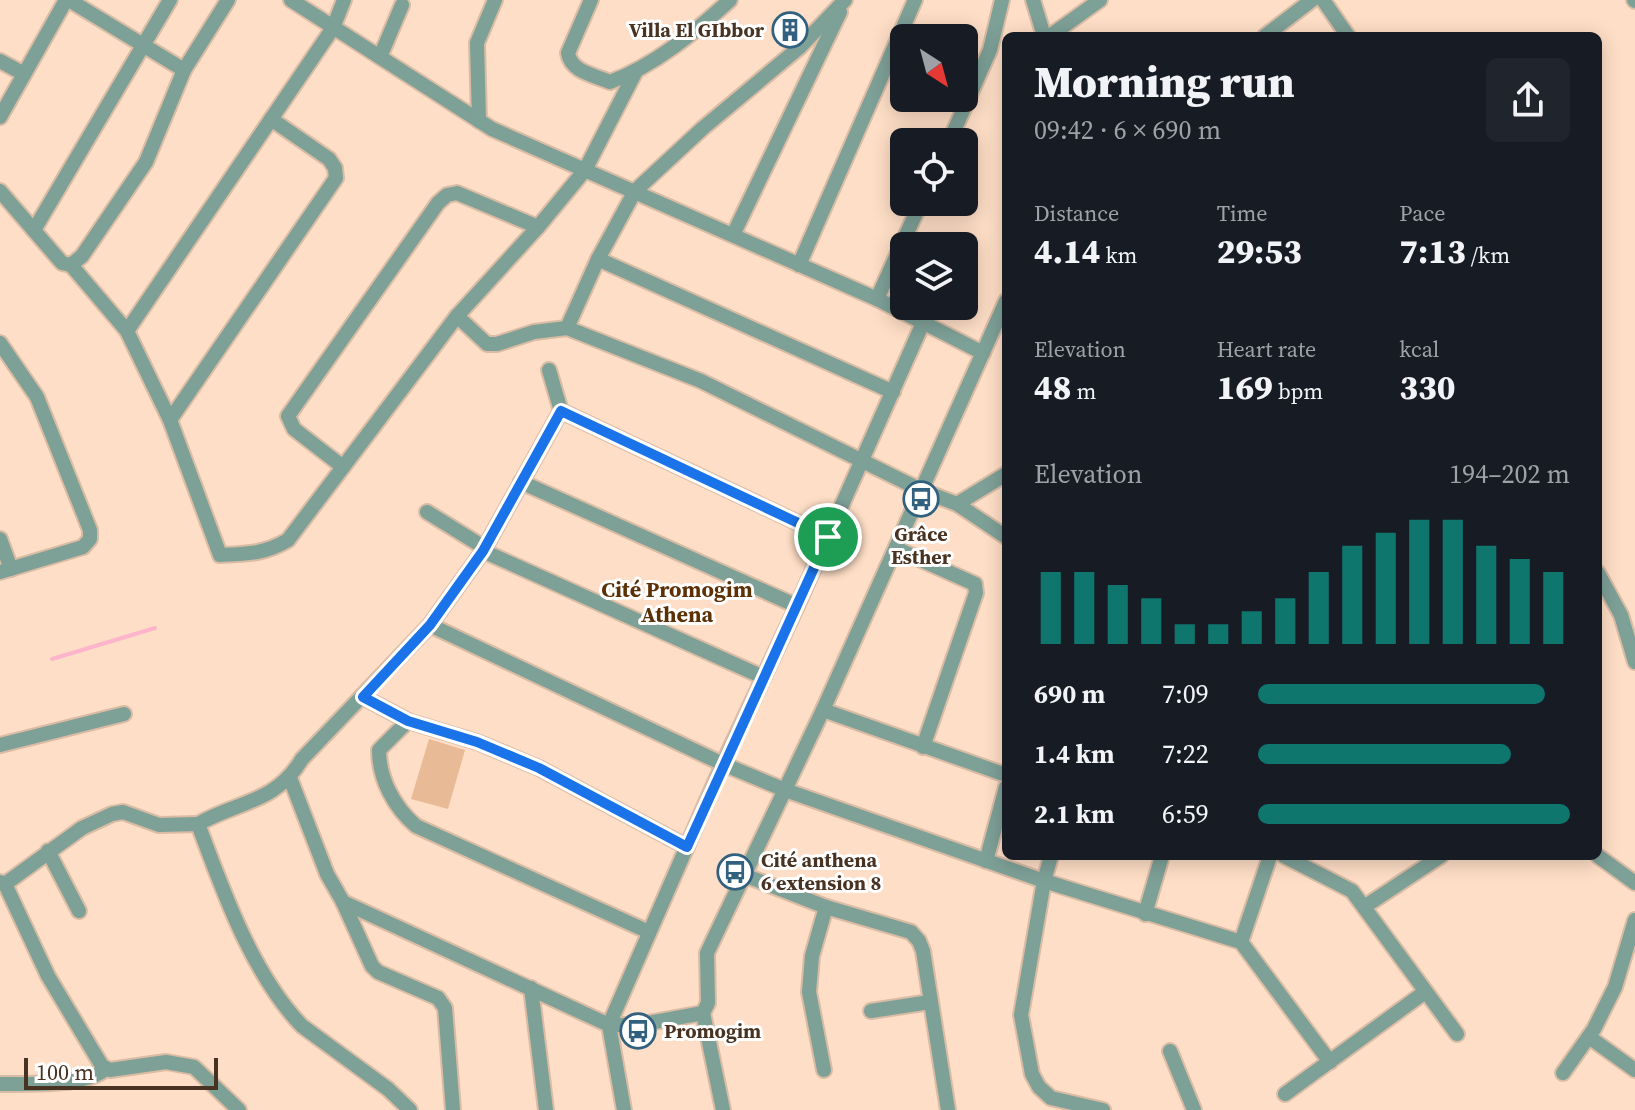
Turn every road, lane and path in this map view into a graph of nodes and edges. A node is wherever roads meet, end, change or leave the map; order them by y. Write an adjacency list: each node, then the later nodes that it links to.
1 (68, 0): 22 (street); 27 (street)
2 (170, 0): 22 (street)
3 (228, 0): 25 (street)
4 (291, 0): 17 (street)
5 (344, 0): 17 (street)
6 (495, 0): 30 (street)
7 (591, 0): 26 (street)
8 (730, 0): 26 (street)
9 (846, 0): 34 (street); 38 (street)
10 (915, 0): 41 (street)
11 (1002, 0): 31 (street)
12 (1033, 0): 18 (street)
13 (1100, 0): 19 (street)
14 (1312, 0): 20 (street)
15 (1323, 0): 21 (street)
16 (402, 5): 23 (street)
17 (333, 28): 23 (street); 29 (street)
18 (1043, 32)
19 (1056, 32)
20 (1270, 32)
21 (1345, 32)
22 (143, 45): 25 (street); 37 (street)
23 (380, 57): 30 (street)
24 (0, 61): 27 (street)
25 (184, 70): 40 (street)
26 (635, 73): 32 (street)
27 (24, 74): 28 (street)
28 (0, 117)
29 (271, 119): 47 (street); 53 (street)
30 (479, 121): 32 (street)
31 (955, 128)
32 (585, 170): 34 (street); 36 (street)
33 (0, 191): 37 (street)
34 (635, 191): 38 (street); 39 (street)
35 (915, 216): 42 (street)
36 (538, 227): 44 (street); 55 (street)
37 (34, 230): 40 (street)
38 (733, 235): 41 (street)
39 (598, 259): 46 (street); 51 (street)
40 (71, 265): 47 (street)
41 (799, 265): 42 (street)
42 (877, 299): 45 (street)
43 (1002, 310): 49 (street)
44 (457, 316): 46 (street); 55 (street)
45 (923, 323): 49 (street); 51 (street)
46 (567, 328): 54 (street)
47 (127, 331): 53 (street)
48 (0, 343): 66 (street)
49 (983, 353): 58 (street)
50 (549, 370): 52 (street)
51 (893, 392): 54 (street)
52 (561, 411): 57 (street); 62 (street)
53 (170, 420): 55 (street)
54 (863, 459): 58 (street); 62 (street)
55 (343, 467)
56 (1002, 476): 59 (street)
57 (521, 482): 65 (street); 68 (street)
58 (923, 491): 59 (street); 64 (street)
59 (957, 504): 61 (street)
60 (427, 512): 65 (street)
61 (1002, 534)
62 (828, 537): 68 (street)
63 (0, 539): 66 (street)
64 (897, 549): 73 (street); 77 (street)
65 (484, 550): 69 (street); 71 (street)
66 (5, 571)
67 (1602, 580): 70 (street)
68 (797, 606): 71 (street)
69 (430, 625): 72 (street); 78 (street)
70 (1635, 662)
71 (763, 677): 78 (street)
72 (363, 697): 75 (street); 80 (street)
73 (823, 710): 77 (street); 81 (street)
74 (124, 714): 76 (street)
75 (408, 721): 84 (street); 103 (street)
76 (0, 745)
77 (923, 747): 79 (street)
78 (723, 764): 81 (street); 84 (street)
79 (1002, 774)
80 (290, 778): 83 (street); 97 (street)
81 (785, 790): 92 (street); 93 (street)
82 (1002, 802): 92 (street)
83 (198, 824): 85 (street); 122 (street)
84 (687, 847): 103 (street)
85 (48, 851): 95 (street); 100 (street)
86 (1602, 859): 96 (street)
87 (1050, 860): 94 (street)
88 (1161, 860): 101 (street)
89 (1269, 860): 104 (street)
90 (1292, 860): 99 (street)
91 (1435, 860): 99 (street)
92 (986, 861): 94 (street)
93 (744, 875): 98 (street); 109 (street)
94 (1044, 881): 101 (street); 128 (street)
95 (2, 883): 115 (street)
96 (1635, 883)
97 (343, 902): 105 (street); 123 (street)
98 (826, 907): 107 (street); 116 (street)
99 (1364, 907): 106 (street)
100 (79, 911)
101 (1145, 914): 104 (street)
102 (1635, 920): 112 (street)
103 (649, 932): 110 (street)
104 (1241, 942): 114 (street)
105 (531, 988): 110 (street); 124 (street)
106 (1425, 992): 111 (street); 114 (street)
107 (930, 1002): 108 (street); 127 (street)
108 (871, 1011)
109 (703, 1013): 110 (street); 126 (street)
110 (609, 1025): 125 (street)
111 (1457, 1034)
112 (1589, 1037): 117 (street); 118 (street)
113 (1170, 1051): 129 (street)
114 (1330, 1062): 120 (street)
115 (105, 1069): 119 (street); 121 (street)
116 (824, 1070)
117 (1635, 1070)
118 (1563, 1073)
119 (0, 1084)
120 (1285, 1094)
121 (239, 1110)
122 (410, 1110)
123 (453, 1110)
124 (546, 1110)
125 (624, 1110)
126 (723, 1110)
127 (948, 1110)
128 (1103, 1110)
129 (1194, 1110)

